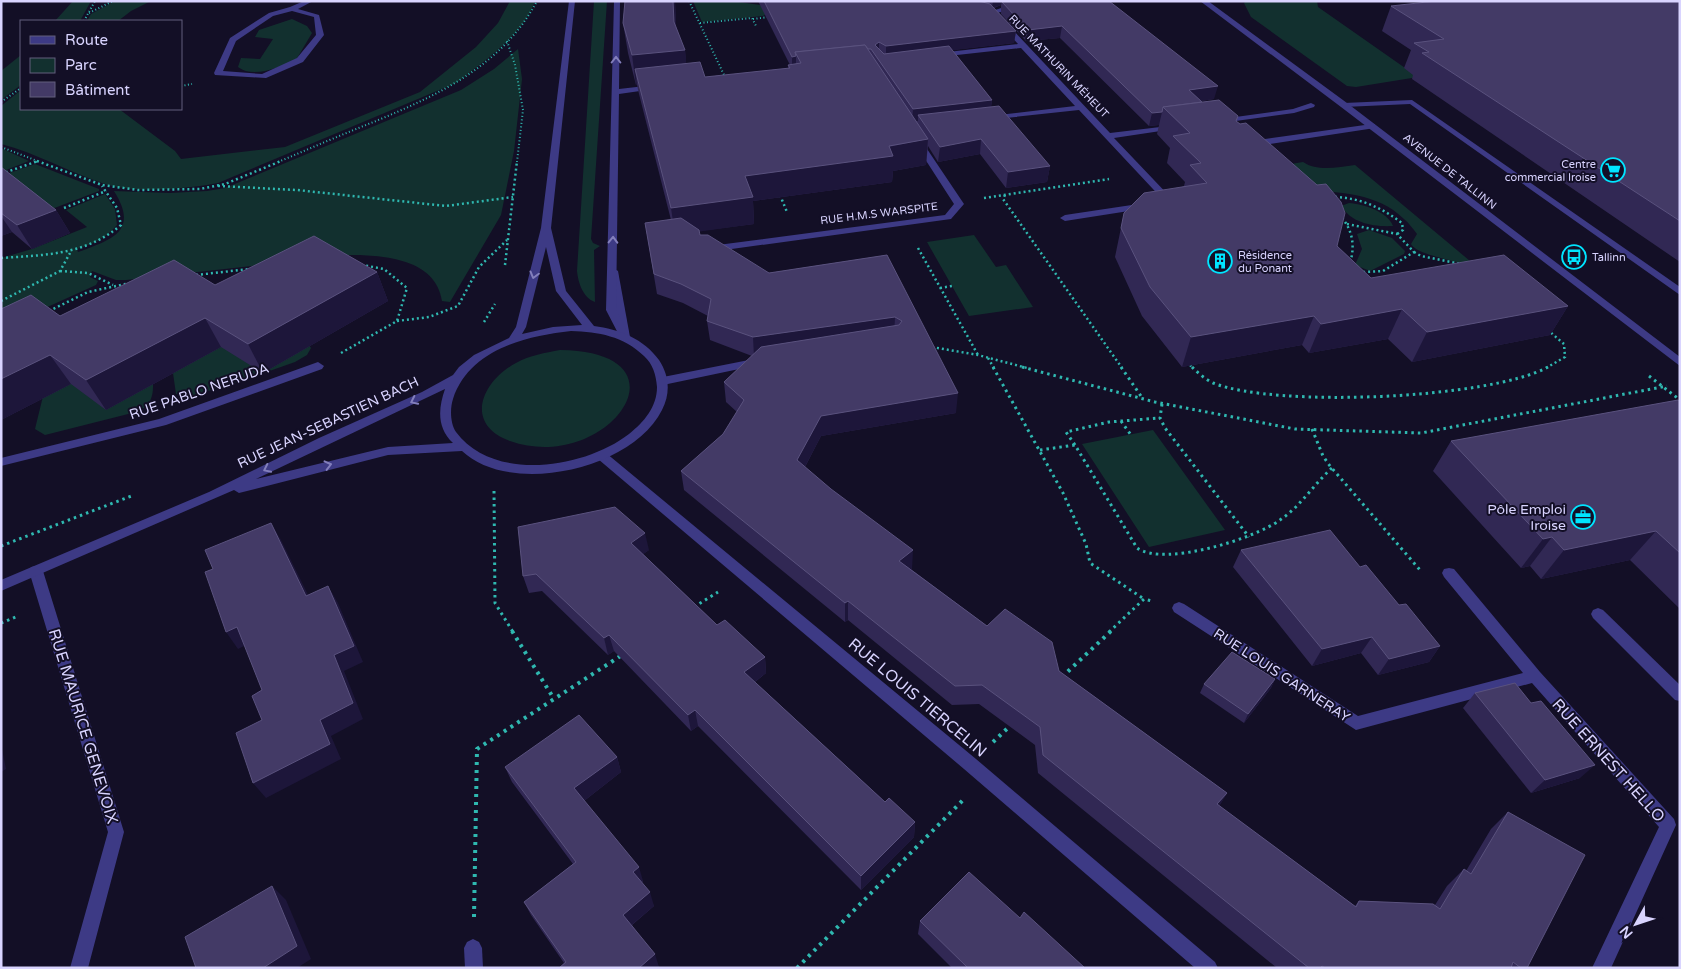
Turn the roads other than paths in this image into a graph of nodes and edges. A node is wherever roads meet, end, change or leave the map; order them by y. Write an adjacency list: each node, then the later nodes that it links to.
1 (310, 1): 7 (street)
2 (572, 1): 25 (street)
3 (617, 1): 13 (street, one-way to 3)
4 (1040, 1): 6 (street, RUE MATHURIN MÉHEUT)
5 (1203, 1): 15 (street, AVENUE DE TALLINN)
6 (1027, 2): 9 (street, RUE MATHURIN MÉHEUT)
7 (292, 9): 7 (street)
8 (984, 10): 9 (street, RUE MATHURIN MÉHEUT)
9 (992, 12): 10 (street, RUE MATHURIN MÉHEUT)
10 (1024, 45): 11 (street); 16 (street, RUE MATHURIN MÉHEUT)
11 (930, 56)
12 (665, 86): 13 (street)
13 (616, 92): 29 (street, one-way to 13)
14 (1311, 105): 18 (street)
15 (1344, 105): 20 (street, AVENUE DE TALLINN); 27 (street)
16 (1083, 107): 17 (street); 22 (street, RUE MATHURIN MÉHEUT)
17 (976, 119)
18 (1216, 121)
19 (1187, 125): 22 (street, RUE MATHURIN MÉHEUT)
20 (1372, 126): 23 (street); 32 (street, AVENUE DE TALLINN)
21 (913, 134): 26 (street, RUE H.M.S WARSPITE)
22 (1109, 136): 24 (street, RUE MATHURIN MÉHEUT)
23 (1242, 145)
24 (1065, 218)
25 (546, 228): 28 (street); 30 (street, one-way to 30)
26 (706, 250)
27 (1680, 292)
28 (590, 328): 29 (street); 30 (street)
29 (626, 337): 35 (street)
30 (514, 338): 34 (street)
31 (766, 361): 35 (street)
32 (1680, 363)
33 (318, 366): 38 (street, RUE PABLO NERUDA)
34 (457, 378): 36 (street); 39 (street, RUE JEAN-SEBASTIEN BACH, one-way to 39)
35 (664, 381): 37 (street)
36 (461, 447): 37 (street); 39 (street, RUE JEAN-SEBASTIEN BACH, one-way to 36)
37 (602, 456): 50 (street, RUE LOUIS TIERCELIN)
38 (1, 462)
39 (213, 496): 40 (street, RUE JEAN-SEBASTIEN BACH)
40 (36, 572): 42 (street, RUE JEAN-SEBASTIEN BACH); 48 (street, RUE MAURICE GENEVOIX)
41 (1453, 578): 45 (street, RUE ERNEST HELLO)
42 (1, 586)
43 (1179, 608): 45 (street, RUE LOUIS GARNERAY)
44 (1598, 614): 46 (street)
45 (1534, 676): 51 (street, RUE ERNEST HELLO)
46 (1680, 695)
47 (473, 948): 49 (street)
48 (79, 968)
49 (474, 968)
50 (1209, 968)
51 (1601, 968)

